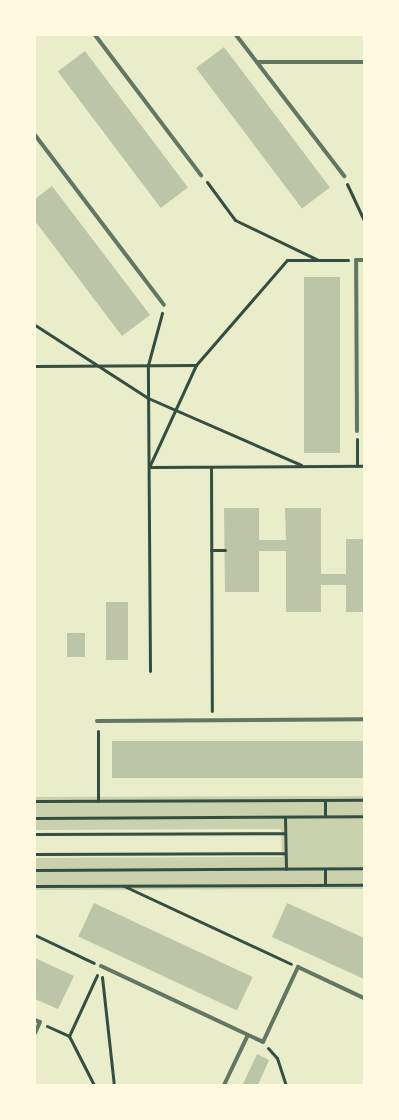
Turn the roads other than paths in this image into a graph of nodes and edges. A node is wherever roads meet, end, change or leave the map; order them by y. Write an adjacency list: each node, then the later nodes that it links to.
1 (95, 35): 6 (lane)
2 (236, 35): 3 (lane)
3 (257, 62): 4 (lane); 7 (lane)
4 (364, 62)
5 (35, 135): 9 (lane)
6 (201, 174)
7 (344, 176)
8 (364, 260): 10 (lane)
9 (164, 305)
10 (357, 431)
11 (364, 719): 12 (lane)
12 (98, 721)
13 (101, 966): 17 (lane)
14 (364, 998): 17 (lane)
15 (35, 1020): 16 (lane)
16 (35, 1033)
17 (248, 1035): 18 (lane)
18 (224, 1085)

